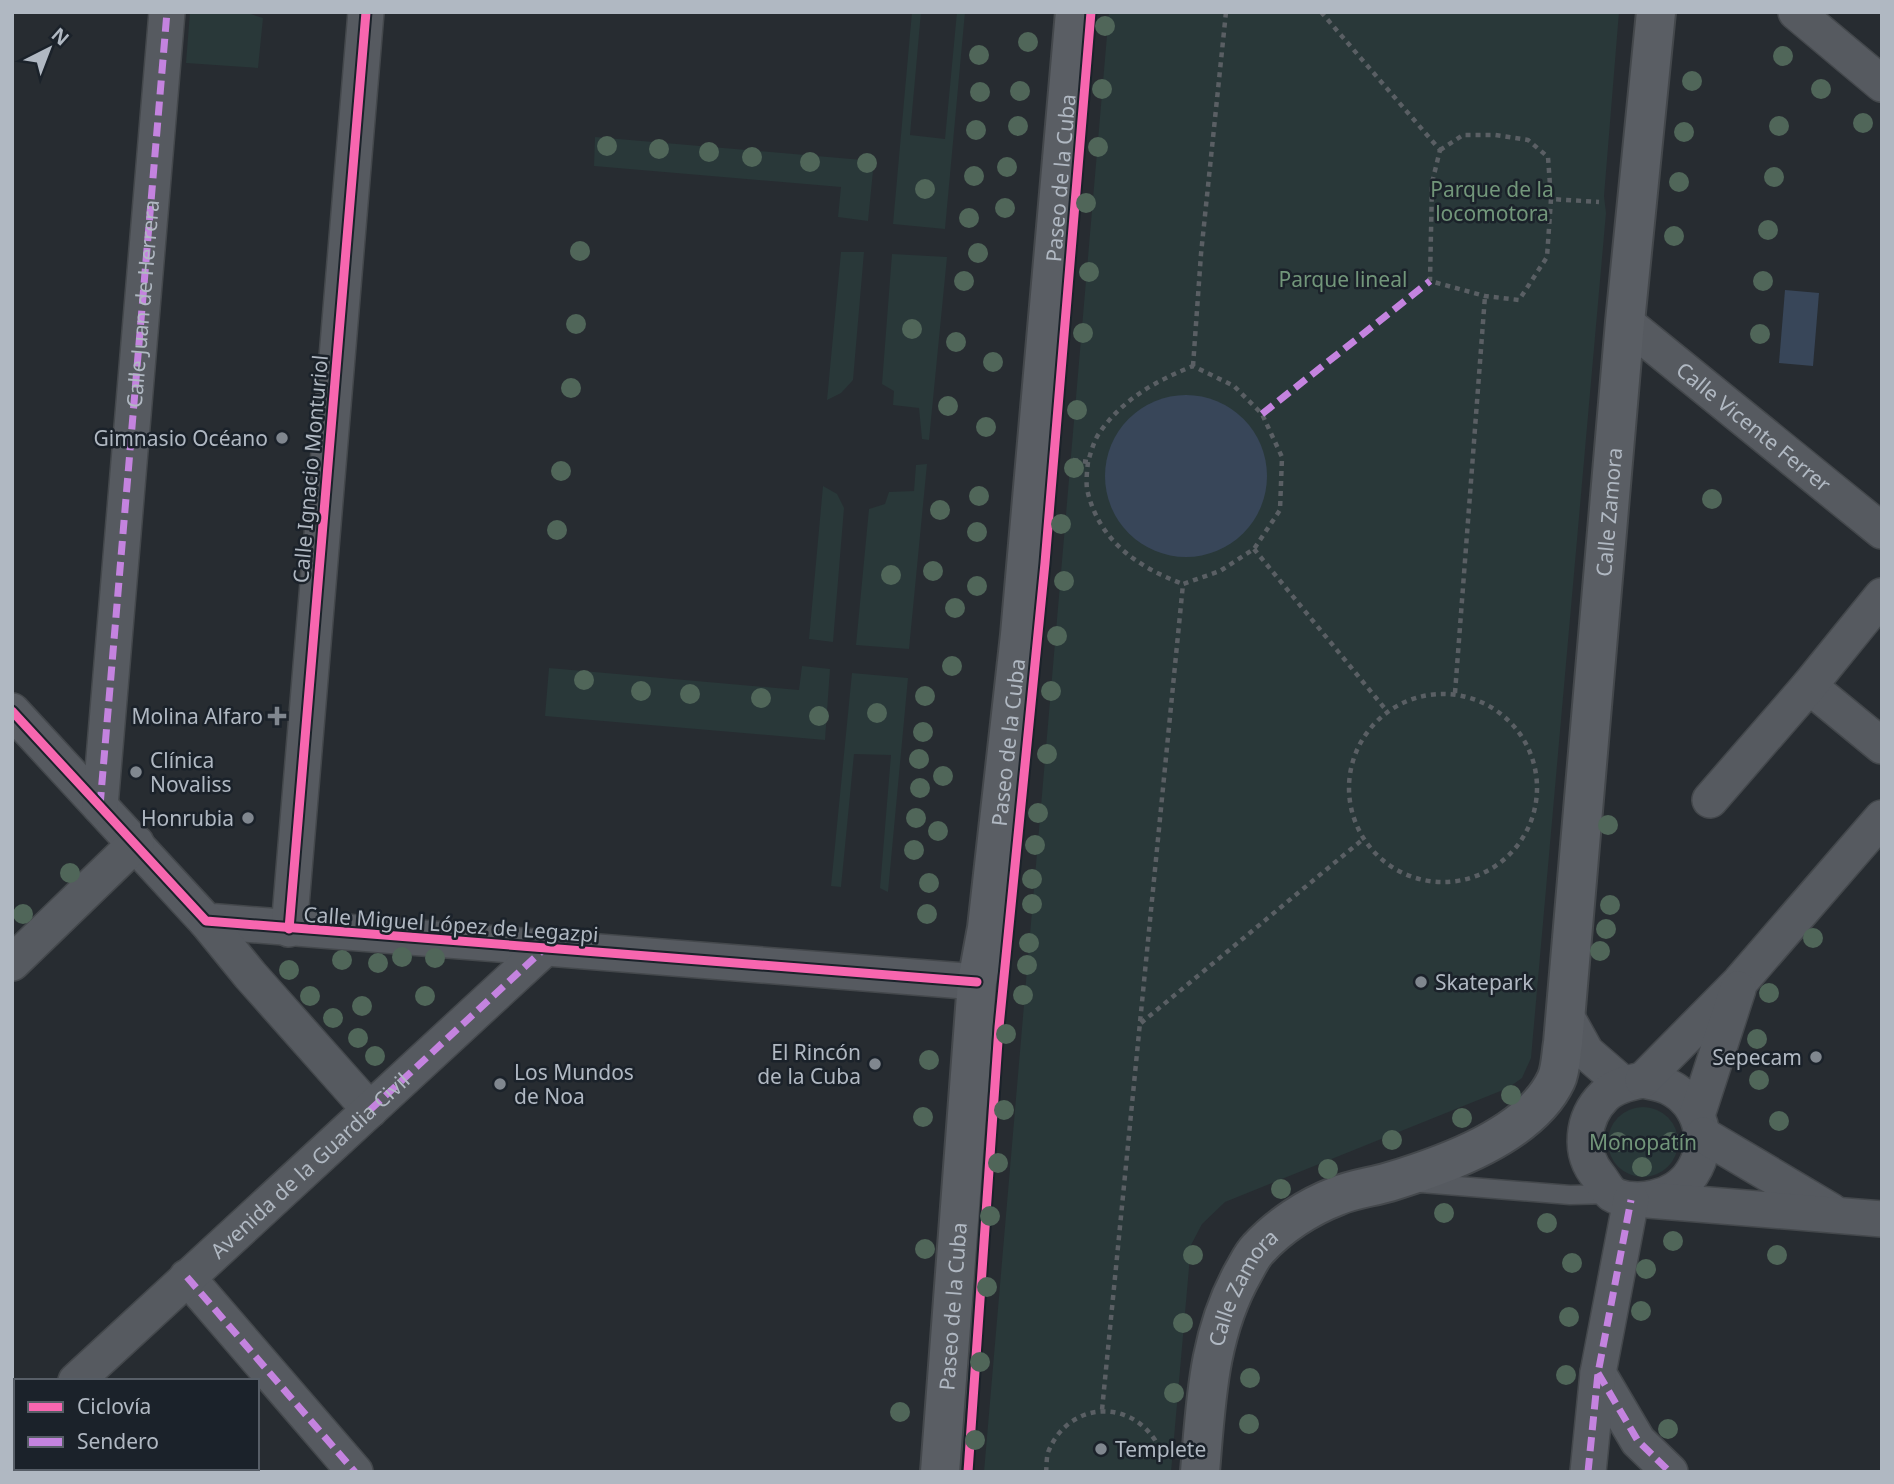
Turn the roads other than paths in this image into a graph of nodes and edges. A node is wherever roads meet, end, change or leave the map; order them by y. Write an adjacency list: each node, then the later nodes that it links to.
1 (167, 12): 14 (street, Calle Juan de Herrera)
2 (366, 12): 18 (street, Calle Ignacio Monturiol)
3 (1075, 12): 21 (main road, Paseo de la Cuba)
4 (1656, 12): 7 (main road, Calle Zamora)
5 (1796, 12): 6 (street)
6 (1882, 84)
7 (1625, 322): 8 (street, Calle Vicente Ferrer); 23 (main road, Calle Zamora)
8 (1882, 530)
9 (1882, 596): 10 (street)
10 (1809, 685): 12 (street); 13 (street)
11 (12, 711): 14 (street)
12 (1882, 746)
13 (1710, 800)
14 (100, 806): 16 (street)
15 (1882, 818): 22 (street)
16 (136, 843): 17 (street); 20 (street)
17 (206, 921): 18 (street, Calle Miguel López de Legazpi); 25 (street)
18 (289, 929): 19 (street, Calle Miguel López de Legazpi)
19 (544, 949): 21 (street, Calle Miguel López de Legazpi); 25 (street, Avenida de la Guardia Civil)
20 (12, 963)
21 (977, 982): 35 (main road, Paseo de la Cuba)
22 (1740, 982): 24 (street); 26 (street)
23 (1565, 1014): 24 (street); 27 (main road, Calle Zamora)
24 (1633, 1082): 26 (street); 28 (street)
25 (370, 1110): 31 (street, Avenida de la Guardia Civil)
26 (1700, 1125): 28 (street); 29 (street)
27 (1390, 1182): 28 (lane, Calle Zamora); 36 (main road, Calle Zamora)
28 (1629, 1198): 29 (street); 32 (street)
29 (1840, 1217): 30 (street)
30 (1882, 1219)
31 (187, 1277): 33 (street, Avenida de la Guardia Civil); 34 (street)
32 (1598, 1373): 37 (street); 38 (street)
33 (78, 1379)
34 (355, 1472)
35 (940, 1472)
36 (1200, 1472)
37 (1588, 1472)
38 (1670, 1472)

